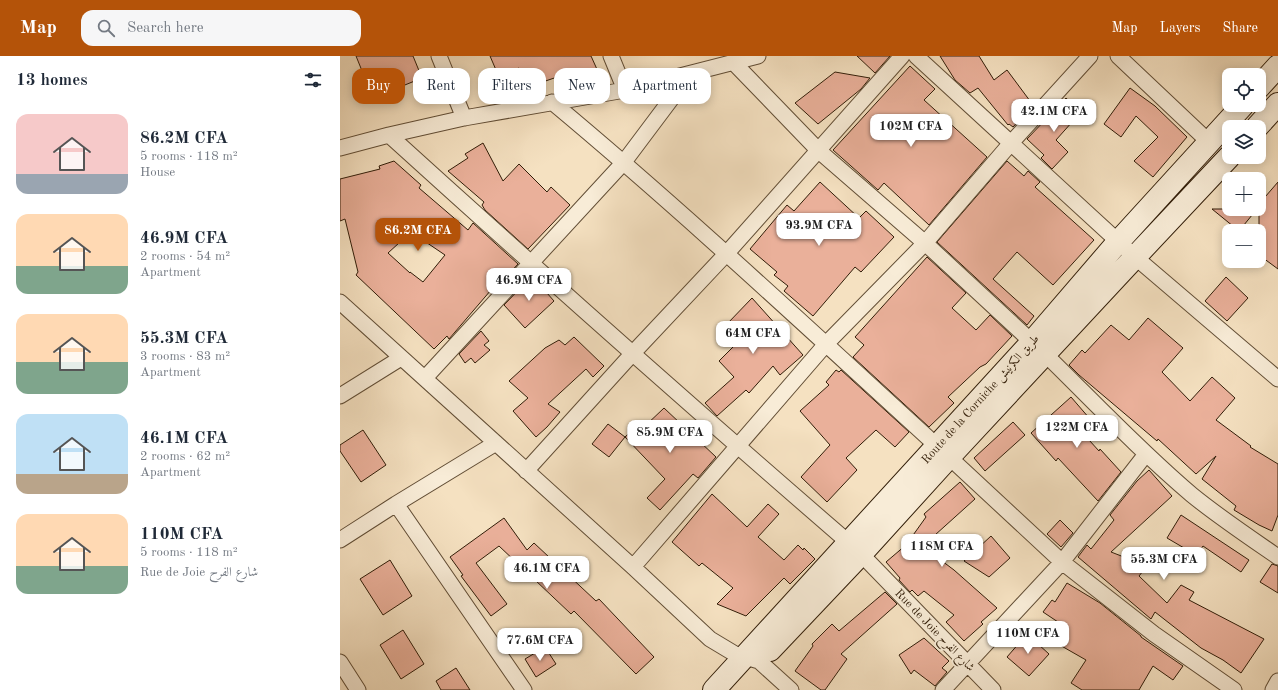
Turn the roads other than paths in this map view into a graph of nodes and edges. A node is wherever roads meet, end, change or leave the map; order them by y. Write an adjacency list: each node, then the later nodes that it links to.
1 (439, 56): 18 (street)
2 (611, 56): 11 (street)
3 (758, 56): 8 (street)
4 (902, 56): 24 (street)
5 (916, 56): 21 (street)
6 (1090, 56): 21 (street)
7 (1118, 56): 22 (street)
8 (734, 63): 10 (street); 24 (street)
9 (1278, 66): 12 (street)
10 (711, 69)
11 (618, 73)
12 (1266, 79)
13 (618, 91): 14 (street)
14 (552, 102): 18 (street); 25 (street)
15 (668, 104): 25 (street)
16 (1278, 104): 19 (street)
17 (1237, 112): 22 (street, Route de la Corniche طريق الكرنيش)
18 (464, 118): 20 (street)
19 (1263, 120)
20 (389, 135): 23 (street); 31 (street, Rue de Joie شارع الفرح)
21 (1011, 142): 27 (street); 28 (street)
22 (1209, 142): 27 (street, Route de la Corniche طريق الكرنيش)
23 (340, 148)
24 (819, 151): 28 (street); 29 (street)
25 (624, 162): 29 (street); 31 (street)
26 (1223, 164): 30 (street, Route de la Corniche طريق الكرنيش)
27 (1118, 242): 30 (street); 34 (street, Route de la Corniche طريق الكرنيش)
28 (925, 243): 33 (street); 34 (street)
29 (727, 253): 33 (street); 35 (street)
30 (1135, 257): 34 (street, Route de la Corniche طريق الكرنيش); 38 (street)
31 (530, 263): 35 (street, Rue de Joie شارع الفرح); 37 (street)
32 (340, 302): 36 (street)
33 (826, 344): 41 (street); 42 (street)
34 (1039, 348): 42 (street, Route de la Corniche طريق الكرنيش); 43 (street)
35 (633, 353): 41 (street, Rue de Joie شارع الفرح); 44 (street)
36 (401, 358): 37 (street); 39 (street)
37 (425, 378): 40 (street)
38 (1278, 379)
39 (340, 396)
40 (496, 443): 44 (street); 45 (street)
41 (738, 447): 47 (street, Rue de Joie شارع الفرح); 50 (street)
42 (943, 451): 47 (street, Route de la Corniche طريق الكرنيش); 49 (street)
43 (1146, 454): 48 (street); 49 (street)
44 (526, 471): 50 (street)
45 (396, 504): 46 (street); 56 (street)
46 (340, 540)
47 (855, 548): 51 (street, Route de la Corniche طريق الكرنيش); 53 (street, Rue de Joie شارع الفرح)
48 (1278, 558)
49 (1062, 562): 53 (street); 62 (street)
50 (633, 567): 51 (street)
51 (752, 659): 57 (street, Route de la Corniche طريق الكرنيش); 58 (street, Route de la Corniche طريق الكرنيش); 59 (street)
52 (340, 662): 55 (street)
53 (967, 663): 60 (street); 61 (street, Rue de Joie شارع الفرح)
54 (1278, 681): 63 (street)
55 (358, 690)
56 (524, 690)
57 (714, 690)
58 (734, 690)
59 (791, 690)
60 (942, 690)
61 (993, 690)
62 (1234, 690)
63 (1273, 690)

